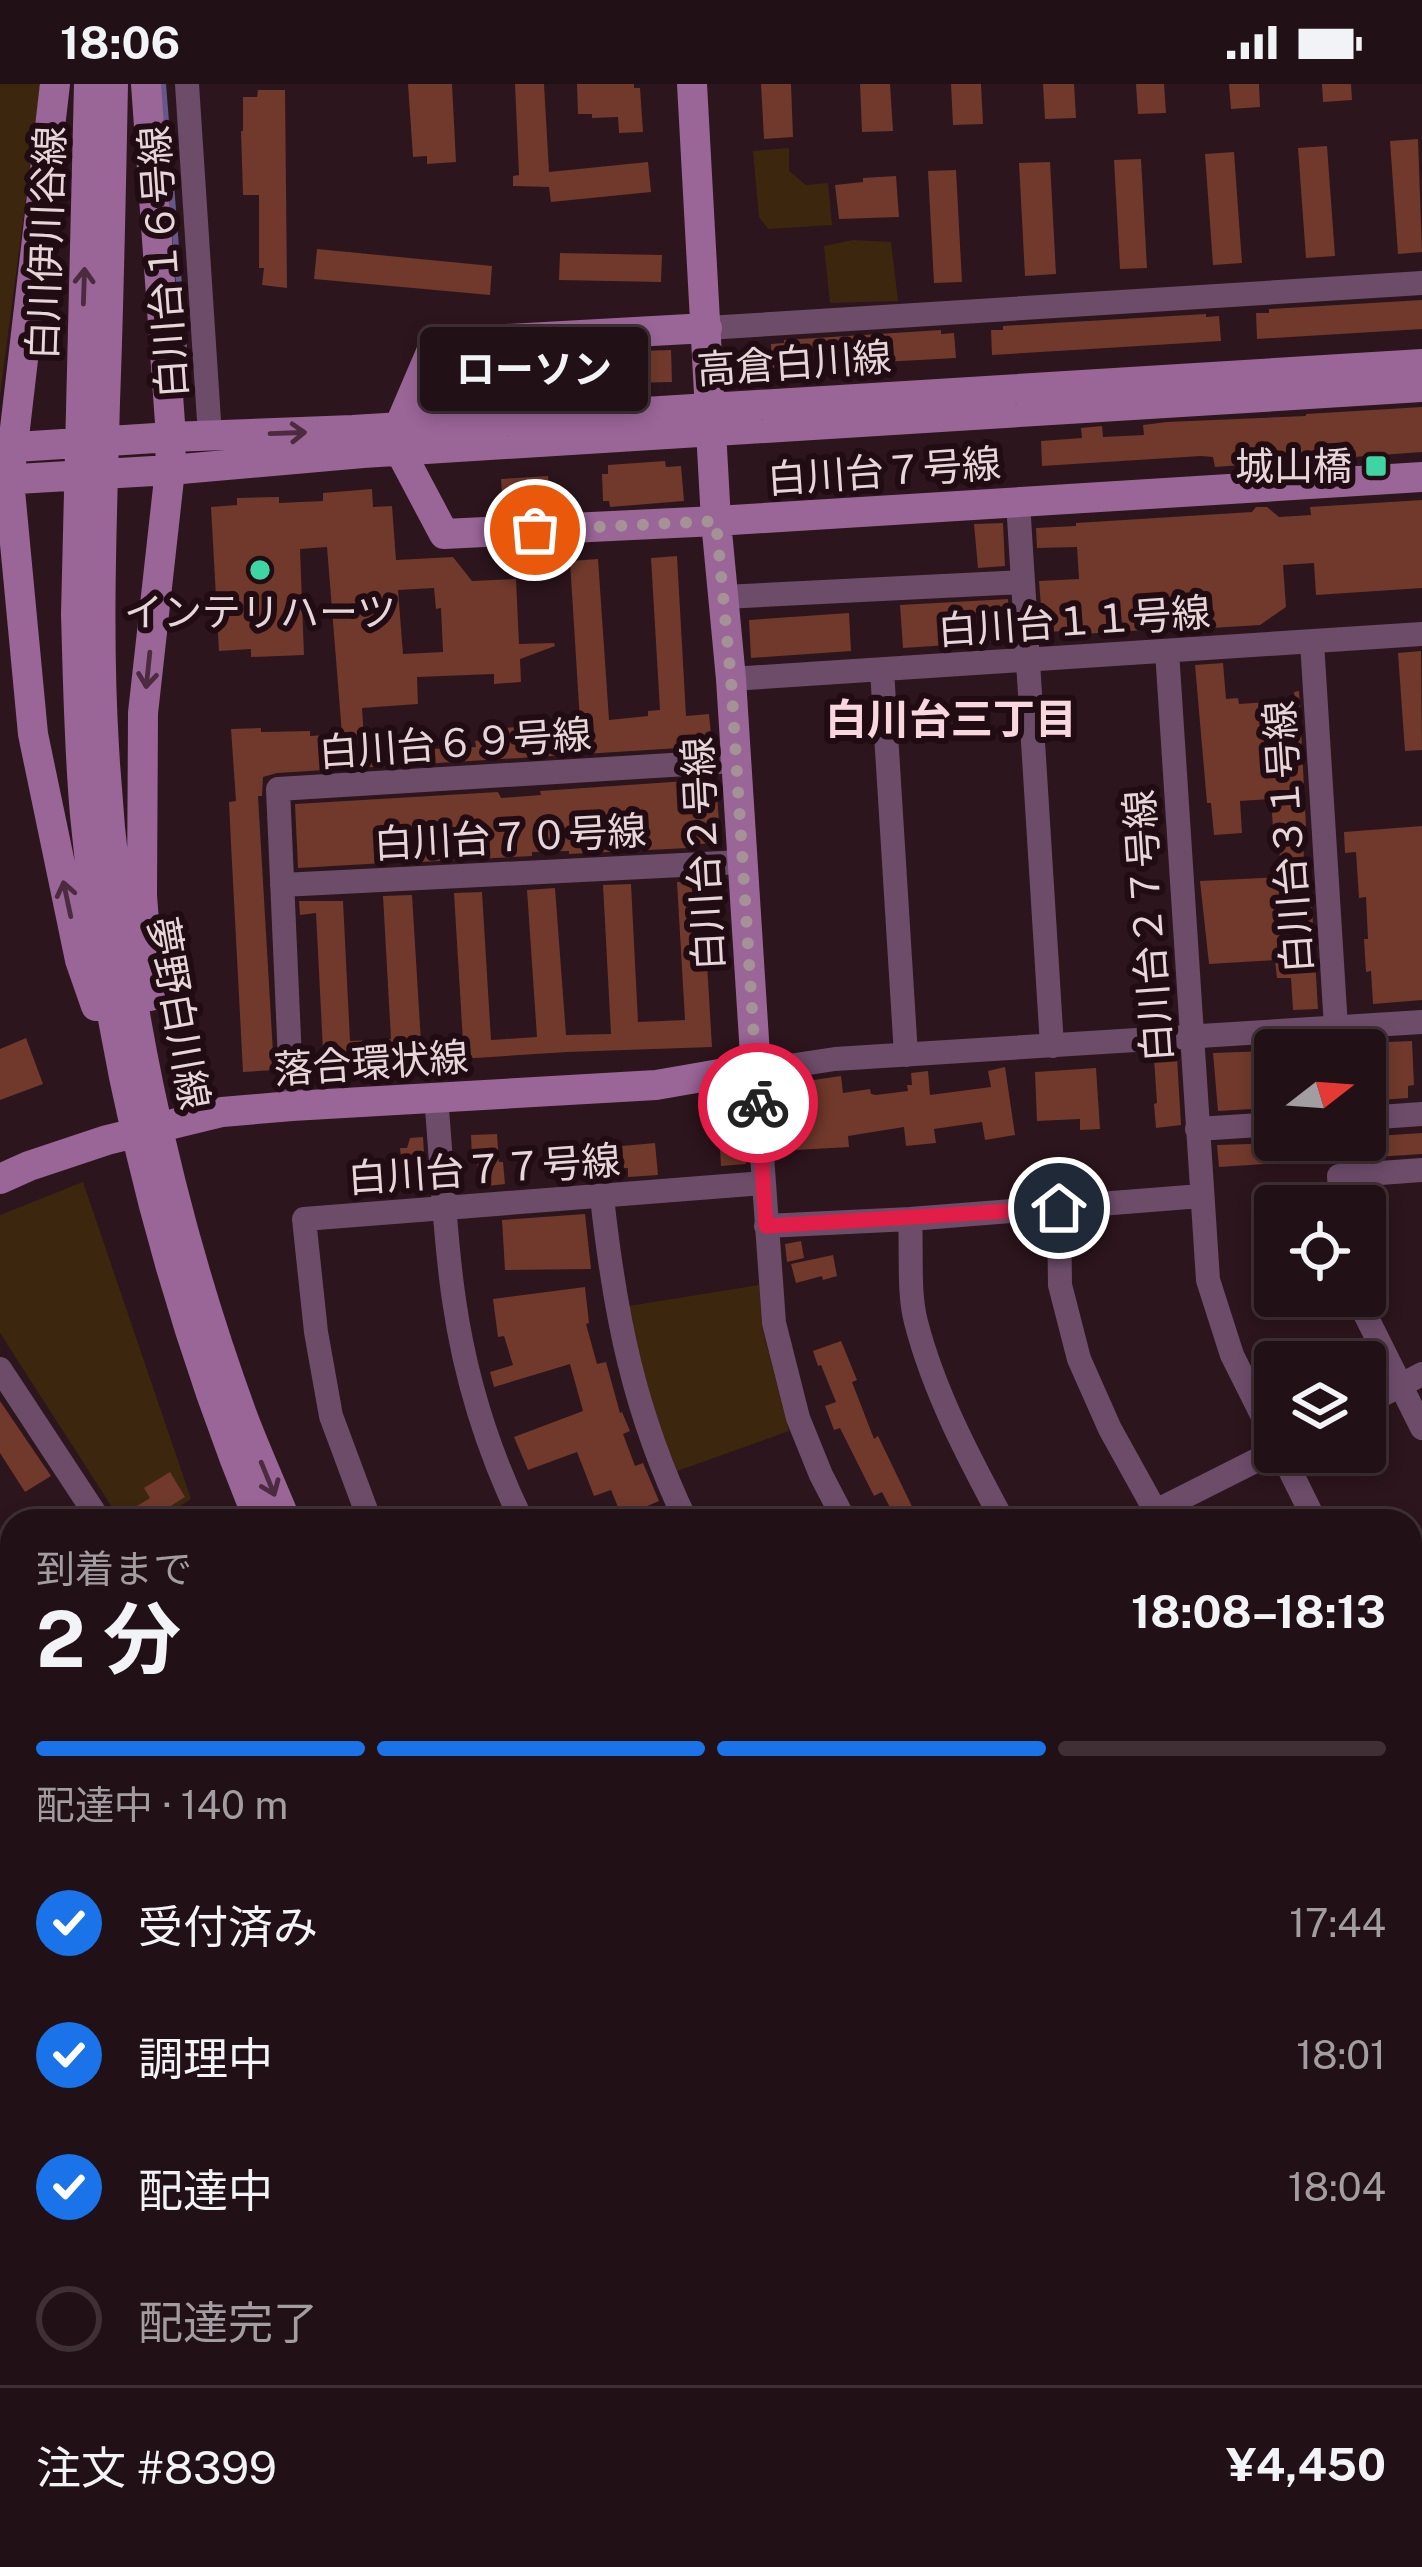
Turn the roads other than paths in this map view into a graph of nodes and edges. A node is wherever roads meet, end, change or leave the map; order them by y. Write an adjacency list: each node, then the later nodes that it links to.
1 (55, 84): 15 (street)
2 (89, 84): 11 (street, 白川伊川谷線, one-way to 2)
3 (113, 84): 11 (street, 白川伊川谷線)
4 (146, 84): 12 (street)
5 (188, 84): 13 (street, 白川台１６号線)
6 (692, 84): 8 (street, 白川台２号線)
7 (1422, 283): 8 (street)
8 (707, 341): 14 (street); 20 (street, 白川台２号線)
9 (1422, 364): 14 (street, 高倉白川線)
10 (1422, 387): 14 (street, 高倉白川線)
11 (93, 403): 38 (street, 夢野白川線)
12 (171, 436): 13 (street, 高倉白川線); 15 (street, 高倉白川線); 16 (street)
13 (210, 436): 14 (street, 高倉白川線, one-way to 14)
14 (399, 439): 16 (street, 高倉白川線); 20 (street, 白川台７号線)
15 (6, 447): 18 (street)
16 (170, 470): 18 (street, 高倉白川線); 38 (street, one-way to 38)
17 (1422, 477): 19 (street, 白川台７号線)
18 (5, 480): 38 (street, one-way to 18)
19 (1018, 502): 20 (street, 白川台７号線); 21 (street)
20 (716, 521): 22 (street, 白川台２号線)
21 (1022, 582): 22 (street); 26 (street)
22 (724, 597): 28 (street, 白川台２号線)
23 (1422, 634): 24 (street, 白川台１１号線)
24 (1312, 643): 25 (street, 白川台１１号線); 33 (street, 白川台３１号線)
25 (1167, 651): 26 (street, 白川台１１号線); 34 (street, 白川台２７号線)
26 (1028, 661): 27 (street, 白川台１１号線); 35 (street)
27 (882, 670): 28 (street, 白川台１１号線); 36 (street)
28 (731, 679): 29 (street, 白川台２号線)
29 (736, 761): 30 (street, 白川台２号線); 31 (street, 白川台６９号線)
30 (742, 862): 31 (street, 白川台７０号線); 37 (street, 白川台２号線)
31 (282, 885): 40 (street, 白川台６９号線)
32 (1422, 1022): 33 (street)
33 (1336, 1027): 34 (street)
34 (1191, 1036): 35 (street); 44 (street, 白川台２７号線)
35 (1052, 1046): 36 (street)
36 (906, 1055): 37 (street)
37 (756, 1071): 39 (street, 落合環状線); 47 (street, 白川台２号線)
38 (138, 1088): 63 (street, 夢野白川線); 64 (street, 夢野白川線, one-way to 64)
39 (436, 1097): 40 (street, 落合環状線); 51 (street)
40 (292, 1106): 46 (street, 落合環状線)
41 (1422, 1114): 42 (street)
42 (1386, 1117)
43 (1254, 1125): 44 (street)
44 (1197, 1129): 50 (street, 白川台２７号線)
45 (1422, 1170): 48 (street)
46 (0, 1179)
47 (764, 1183): 49 (street, 白川台７７号線); 53 (street, 白川台２号線)
48 (1340, 1185)
49 (602, 1196): 51 (street, 白川台７７号線); 67 (street)
50 (1201, 1196): 52 (street); 58 (street, 白川台２７号線)
51 (446, 1210): 65 (street, 白川台７７号線); 66 (street)
52 (1059, 1219): 54 (street); 70 (street)
53 (766, 1226): 54 (street); 68 (street, 白川台２号線)
54 (911, 1230): 69 (street)
55 (1368, 1317): 57 (street)
56 (0, 1369): 62 (street)
57 (1412, 1380): 59 (street)
58 (1254, 1399)
59 (1422, 1428)
60 (1254, 1463): 71 (street)
61 (1289, 1473): 72 (street)
62 (92, 1509)
63 (254, 1509)
64 (281, 1509)
65 (366, 1509)
66 (517, 1509)
67 (681, 1509)
68 (839, 1509)
69 (997, 1509)
70 (1149, 1509)
71 (1151, 1509)
72 (1309, 1509)

